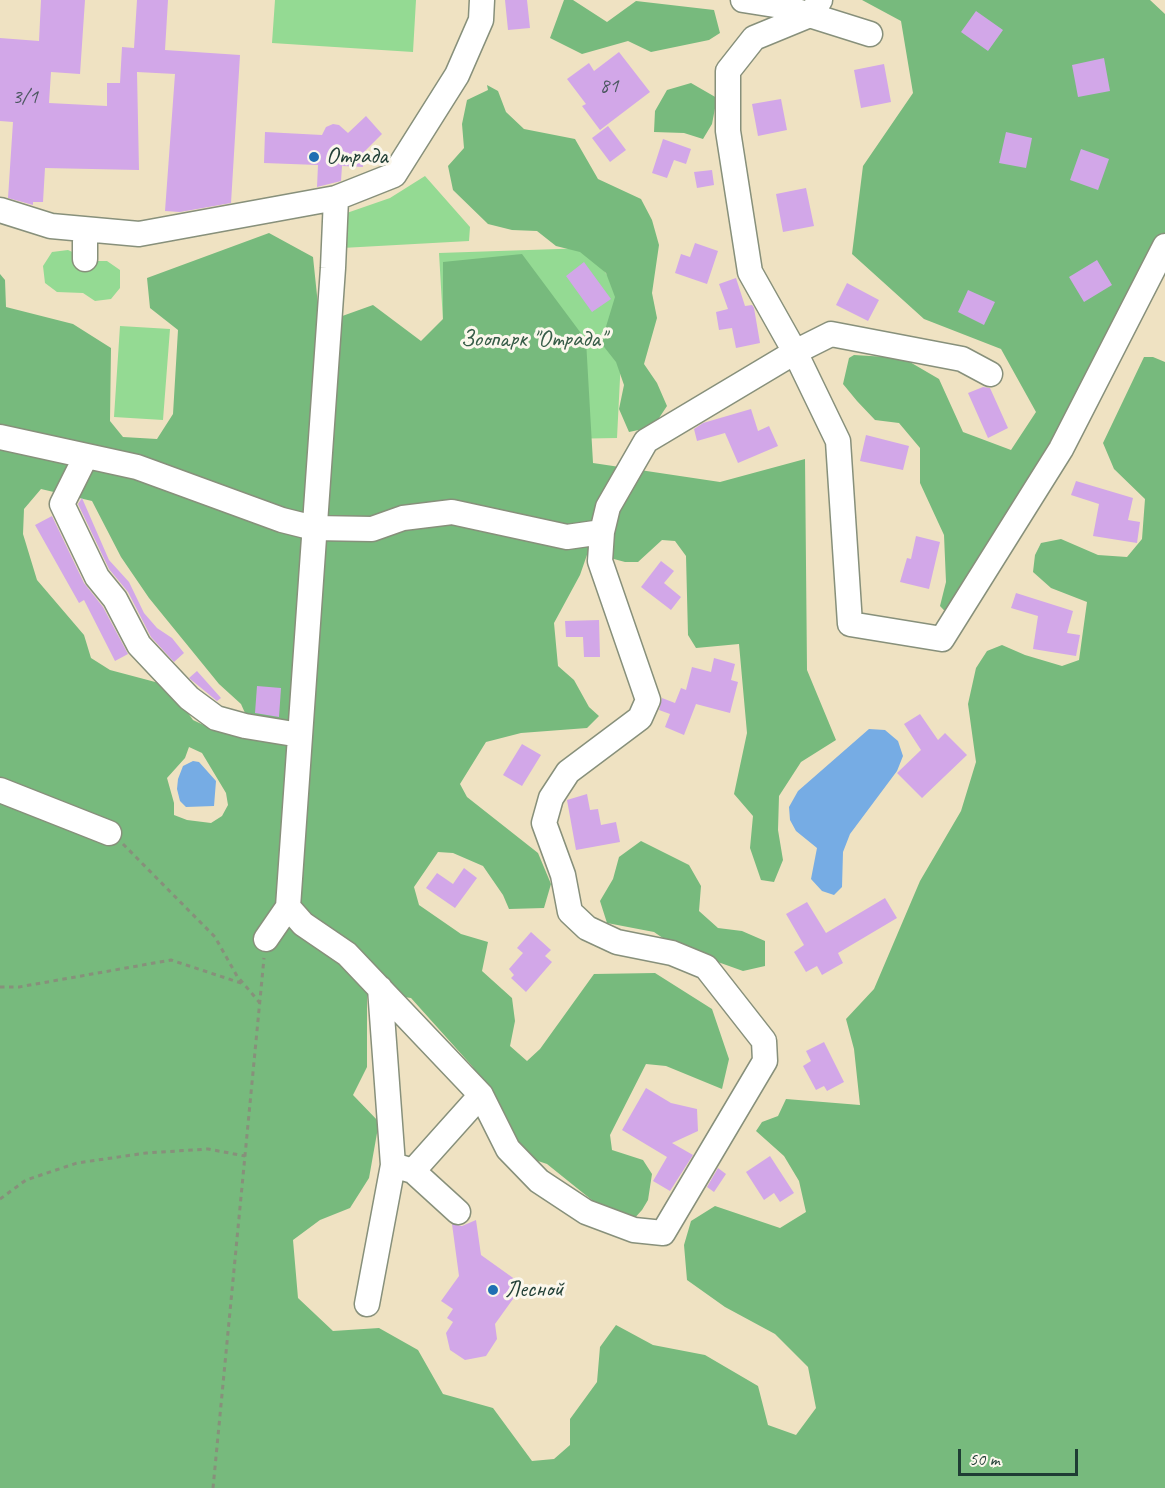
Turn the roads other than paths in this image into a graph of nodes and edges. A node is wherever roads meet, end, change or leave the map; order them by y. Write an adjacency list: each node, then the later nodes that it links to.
1 (482, 0): 5 (lane)
2 (743, 0): 3 (lane)
3 (815, 8): 4 (lane); 10 (lane)
4 (870, 34)
5 (336, 198): 7 (lane); 14 (lane)
6 (0, 210): 7 (lane)
7 (85, 230): 9 (lane)
8 (1165, 246): 10 (lane)
9 (85, 259)
10 (795, 352): 11 (lane); 15 (lane)
11 (990, 374)
12 (0, 437): 13 (lane)
13 (86, 456): 14 (lane); 16 (lane)
14 (314, 528): 15 (lane); 16 (lane)
15 (602, 532): 22 (lane)
16 (300, 735): 19 (lane)
17 (0, 790): 18 (lane)
18 (109, 833)
19 (288, 907): 20 (lane); 21 (lane)
20 (266, 939)
21 (380, 988): 22 (lane); 23 (lane)
22 (481, 1095): 23 (lane)
23 (403, 1168): 24 (lane); 25 (lane)
24 (458, 1212)
25 (368, 1304)

